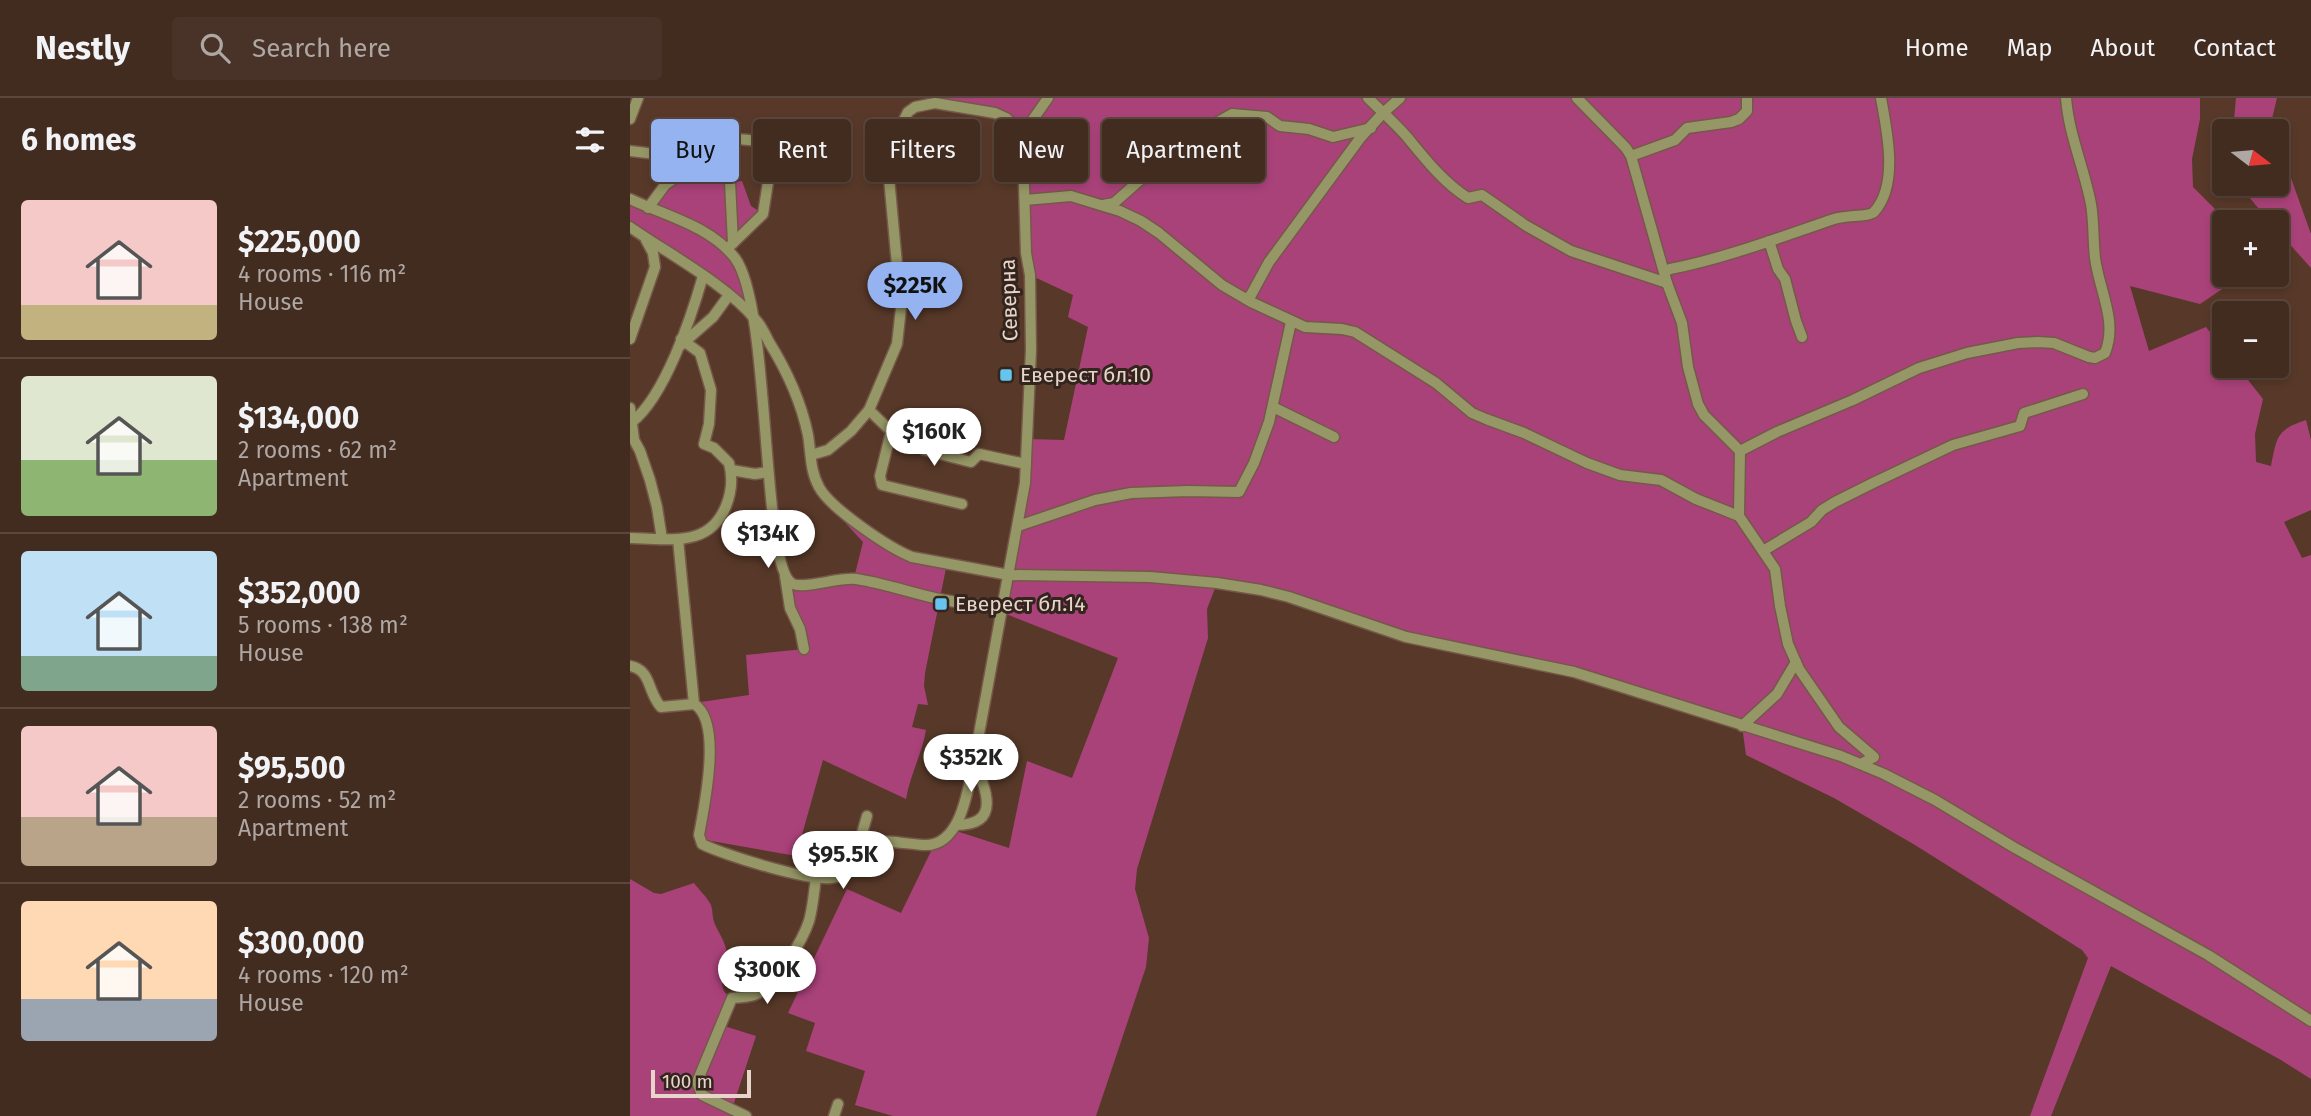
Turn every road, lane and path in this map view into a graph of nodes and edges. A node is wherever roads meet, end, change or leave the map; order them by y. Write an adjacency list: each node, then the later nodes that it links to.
1 (638, 98): 11 (street)
2 (1048, 98): 13 (street)
3 (1368, 98): 10 (street)
4 (1400, 98): 10 (street)
5 (1577, 98): 17 (street)
6 (1747, 98): 17 (street)
7 (1881, 98): 28 (street)
8 (2066, 98): 48 (street)
9 (923, 100): 12 (street); 43 (street)
10 (1383, 113): 14 (street); 32 (street)
11 (630, 118)
12 (1004, 119)
13 (1033, 119)
14 (1371, 128): 24 (street); 34 (street)
15 (630, 151): 16 (street)
16 (651, 153)
17 (1631, 156): 30 (street)
18 (670, 182): 25 (street)
19 (729, 182): 29 (street)
20 (768, 182): 29 (street)
21 (1024, 182): 23 (street, Северна)
22 (630, 199): 25 (street)
23 (1025, 200): 24 (street); 50 (street, Северна)
24 (1102, 205): 34 (street)
25 (648, 208): 29 (street)
26 (630, 227): 27 (street)
27 (645, 237): 31 (street); 38 (street)
28 (1769, 241): 30 (street); 37 (street)
29 (730, 246): 35 (street)
30 (1665, 272): 32 (street)
31 (703, 276): 33 (street); 39 (street)
32 (1667, 283): 48 (street)
33 (729, 295): 35 (street); 39 (street)
34 (1246, 299): 36 (street)
35 (755, 319): 49 (street); 52 (street)
36 (1292, 322): 41 (street); 54 (street)
37 (1802, 337)
38 (630, 339)
39 (681, 343): 44 (street); 51 (street)
40 (2083, 394): 59 (street)
41 (1273, 407): 46 (street); 55 (street)
42 (630, 408): 44 (street)
43 (869, 410): 45 (street); 49 (street)
44 (632, 422): 47 (street)
45 (891, 432): 50 (street); 53 (street)
46 (1334, 437)
47 (632, 440): 57 (street)
48 (1740, 452): 54 (street)
49 (811, 456): 60 (street)
50 (1026, 464): 55 (street, Северна)
51 (731, 470): 52 (street); 58 (street)
52 (768, 472): 61 (street)
53 (962, 504)
54 (1739, 516): 59 (street)
55 (1018, 526): 60 (street, Северна)
56 (630, 538): 57 (street)
57 (662, 539): 58 (street)
58 (678, 539): 66 (street)
59 (1763, 551): 65 (street)
60 (1009, 575): 62 (street, Северна); 67 (street)
61 (785, 576): 62 (street); 63 (street)
62 (1002, 608): 68 (street, Северна)
63 (804, 649)
64 (630, 666): 66 (street)
65 (1795, 668): 67 (street); 69 (street)
66 (694, 704): 73 (street)
67 (1742, 726): 69 (street)
68 (974, 761): 71 (street, Северна); 71 (street)
69 (1861, 764): 74 (street)
70 (867, 816): 72 (street)
71 (956, 824): 72 (street)
72 (857, 852): 73 (street)
73 (816, 877): 76 (street)
74 (2311, 1021)
75 (838, 1104): 77 (street)
76 (746, 1116)
77 (834, 1116)

